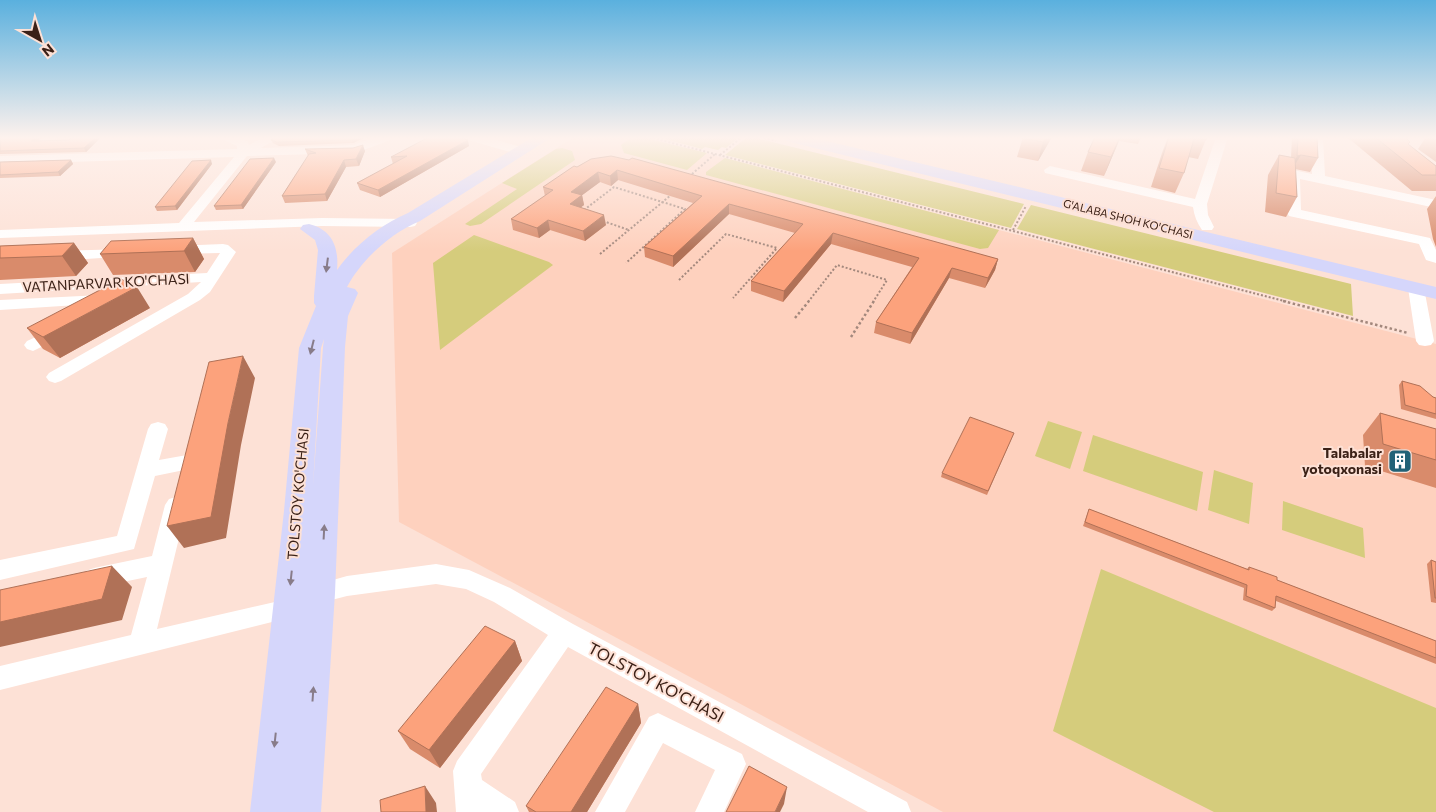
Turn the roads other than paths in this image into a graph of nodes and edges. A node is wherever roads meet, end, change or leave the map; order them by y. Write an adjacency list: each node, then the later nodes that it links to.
1 (225, 175): 14 (street)
2 (483, 175): 13 (main road, TOLSTOY KO'CHASI)
3 (947, 175): 25 (main road, G'ALABA SHOH KO'CHASI)
4 (985, 175): 15 (main road, G'ALABA SHOH KO'CHASI)
5 (1072, 175): 11 (street)
6 (1210, 175): 11 (street)
7 (1293, 175): 21 (street)
8 (1298, 175): 10 (street)
9 (1319, 175): 10 (street)
10 (1319, 179): 12 (street)
11 (1200, 204): 15 (street)
12 (1436, 204)
13 (405, 224): 14 (street); 16 (street); 30 (main road, TOLSTOY KO'CHASI); 39 (main road, TOLSTOY KO'CHASI, one-way to 13)
14 (184, 226): 17 (street)
15 (1207, 227): 23 (main road, G'ALABA SHOH KO'CHASI)
16 (309, 229): 18 (street); 30 (main road, one-way to 30)
17 (0, 234)
18 (0, 241)
19 (117, 253): 20 (street); 22 (street); 24 (street)
20 (39, 256)
21 (1436, 258)
22 (212, 277): 24 (street, VATANPARVAR KO'CHASI); 33 (street)
23 (1436, 282)
24 (92, 284): 26 (street, VATANPARVAR KO'CHASI); 28 (street)
25 (1416, 288): 27 (main road, G'ALABA SHOH KO'CHASI); 31 (street)
26 (0, 289)
27 (1436, 293)
28 (75, 302): 29 (street); 32 (street)
29 (0, 305)
30 (324, 309): 40 (main road, TOLSTOY KO'CHASI, one-way to 40)
31 (1424, 339)
32 (33, 345)
33 (55, 378)
34 (158, 429): 35 (street)
35 (146, 470): 36 (street); 37 (street)
36 (161, 564): 38 (street); 42 (street)
37 (0, 570)
38 (76, 582)
39 (320, 593): 41 (street, TOLSTOY KO'CHASI); 47 (main road, TOLSTOY KO'CHASI, one-way to 39)
40 (288, 609): 42 (street); 46 (main road, TOLSTOY KO'CHASI, one-way to 46)
41 (564, 632): 44 (street); 45 (street, TOLSTOY KO'CHASI)
42 (141, 644): 43 (street)
43 (0, 678)
44 (470, 800): 48 (street)
45 (891, 810)
46 (268, 812)
47 (303, 812)
48 (506, 812)
49 (609, 812): 50 (street)
50 (709, 812)

